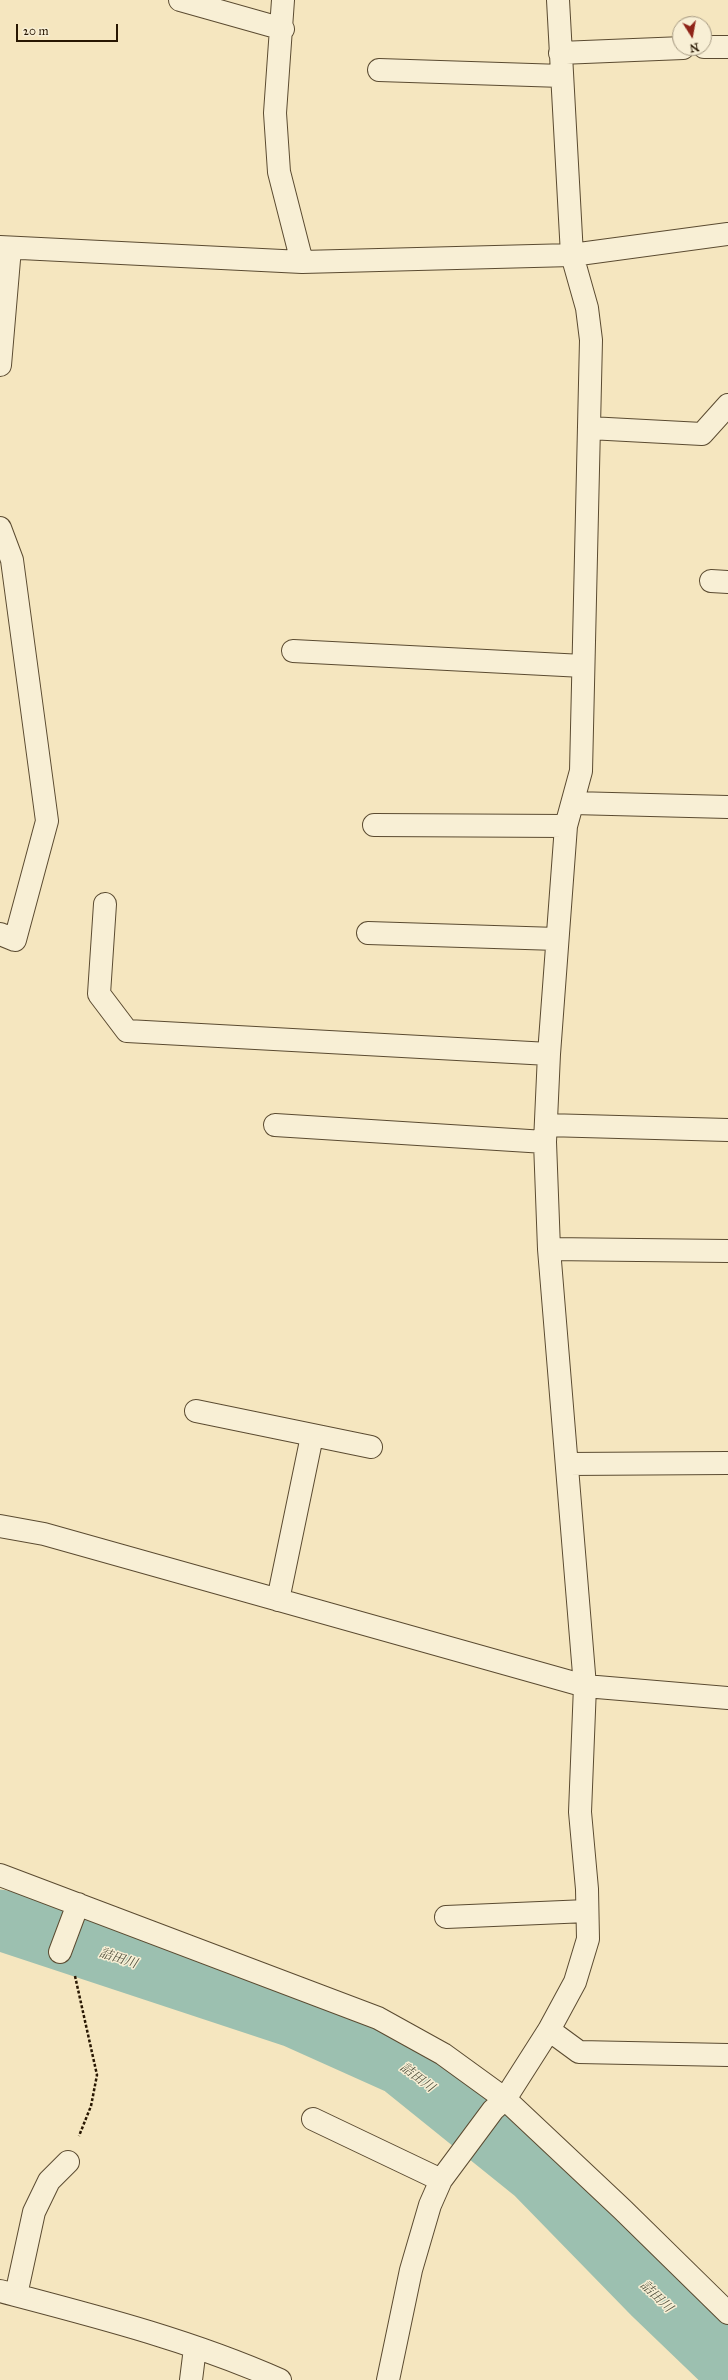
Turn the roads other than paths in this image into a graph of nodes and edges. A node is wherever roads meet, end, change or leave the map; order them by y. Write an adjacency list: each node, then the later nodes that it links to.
1 (180, 0): 4 (street)
2 (283, 0): 4 (street)
3 (558, 0): 8 (street)
4 (283, 29): 14 (street)
5 (712, 47): 6 (street)
6 (728, 47)
7 (672, 48): 8 (street)
8 (560, 53): 10 (street)
9 (379, 70): 10 (street)
10 (562, 76): 13 (street)
11 (728, 234): 13 (street)
12 (5, 248): 14 (street); 15 (street)
13 (572, 255): 14 (street); 17 (street)
14 (302, 262)
15 (0, 365)
16 (728, 405): 17 (street)
17 (589, 428): 20 (street)
18 (0, 528): 27 (street)
19 (293, 651): 20 (street)
20 (583, 666): 21 (street)
21 (573, 803): 22 (street); 24 (street)
22 (728, 807)
23 (374, 825): 24 (street)
24 (566, 826): 28 (street)
25 (105, 904): 29 (street)
26 (368, 933): 28 (street)
27 (0, 934)
28 (557, 939): 29 (street)
29 (549, 1054): 32 (street)
30 (276, 1125): 32 (street)
31 (728, 1130): 32 (street)
32 (545, 1134): 33 (street)
33 (549, 1249): 34 (street); 39 (street)
34 (728, 1251)
35 (196, 1411): 36 (street)
36 (312, 1436): 37 (street); 41 (street)
37 (371, 1447)
38 (728, 1463): 39 (street)
39 (567, 1464): 42 (street)
40 (0, 1526): 41 (street)
41 (278, 1600): 42 (street)
42 (585, 1686): 43 (street); 46 (street)
43 (728, 1698)
44 (0, 1875): 45 (street)
45 (78, 1904): 48 (street); 51 (street)
46 (587, 1911): 47 (street); 49 (street)
47 (446, 1917)
48 (60, 1952)
49 (549, 2030): 50 (street); 51 (street)
50 (728, 2055)
51 (499, 2104): 54 (street); 56 (street)
52 (312, 2120): 54 (street)
53 (68, 2162): 55 (street)
54 (442, 2180): 60 (street)
55 (8, 2293): 57 (street)
56 (728, 2313)
57 (195, 2348): 58 (street); 59 (street)
58 (191, 2380)
59 (280, 2380)
60 (388, 2380)

